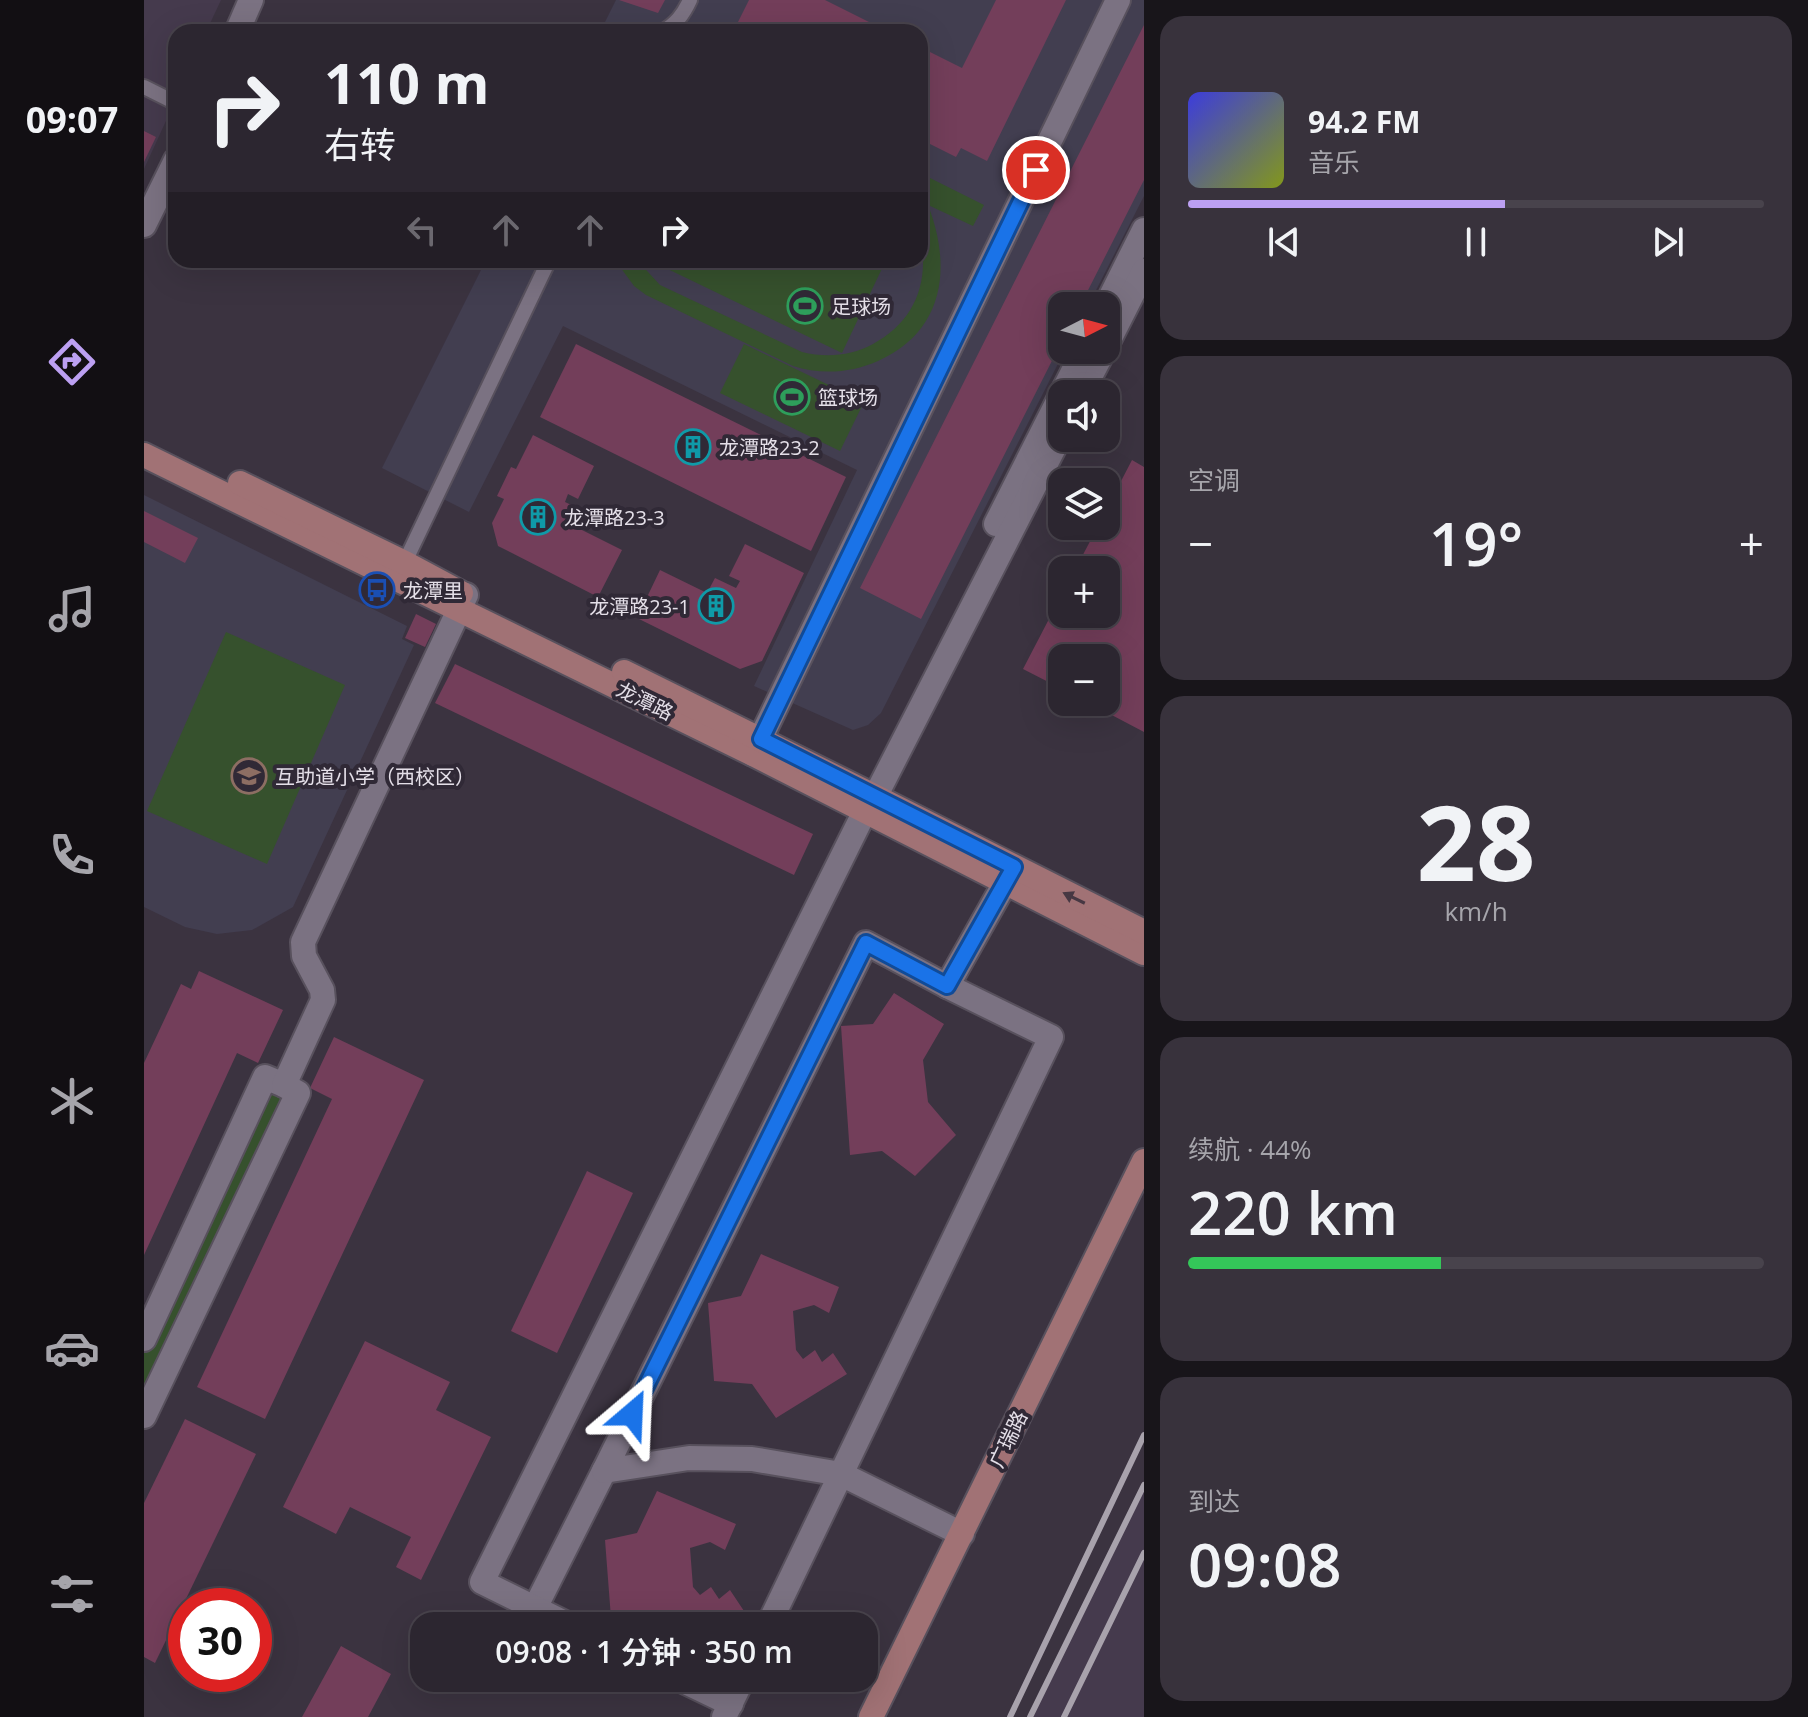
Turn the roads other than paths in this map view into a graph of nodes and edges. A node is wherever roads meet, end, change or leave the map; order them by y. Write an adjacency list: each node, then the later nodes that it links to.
1 (251, 0): 4 (street)
2 (690, 0): 5 (lane)
3 (1118, 0): 21 (street)
4 (240, 24)
5 (675, 24)
6 (144, 87): 7 (lane)
7 (168, 99)
8 (168, 176): 9 (street)
9 (144, 225)
10 (1144, 230): 13 (street)
11 (545, 268): 19 (lane)
12 (1144, 271): 14 (street)
13 (1113, 292)
14 (1120, 318)
15 (1077, 364): 22 (street)
16 (144, 437): 19 (street, 龙潭路)
17 (1051, 452): 22 (street)
18 (144, 455): 19 (street, 龙潭路)
19 (400, 571): 20 (street, 龙潭路)
20 (463, 603): 21 (street, 龙潭路); 27 (street)
21 (757, 746): 22 (street, 龙潭路)
22 (868, 799): 23 (street, 龙潭路); 35 (street)
23 (1009, 875): 24 (street, 龙潭路, one-way to 23); 25 (street, 龙潭路); 26 (street)
24 (1144, 932)
25 (1144, 953)
26 (947, 986): 32 (street); 33 (street)
27 (284, 1085): 29 (street); 30 (street)
28 (1144, 1161): 34 (street, 广瑞路)
29 (144, 1339)
30 (150, 1385): 31 (street)
31 (144, 1416)
32 (604, 1471): 33 (street); 35 (street)
33 (841, 1474): 34 (street); 37 (street)
34 (962, 1534): 41 (street, 广瑞路)
35 (535, 1608): 36 (street)
36 (543, 1612)
37 (775, 1612)
38 (699, 1692): 40 (street)
39 (737, 1692): 40 (street)
40 (728, 1711)
41 (871, 1717)

